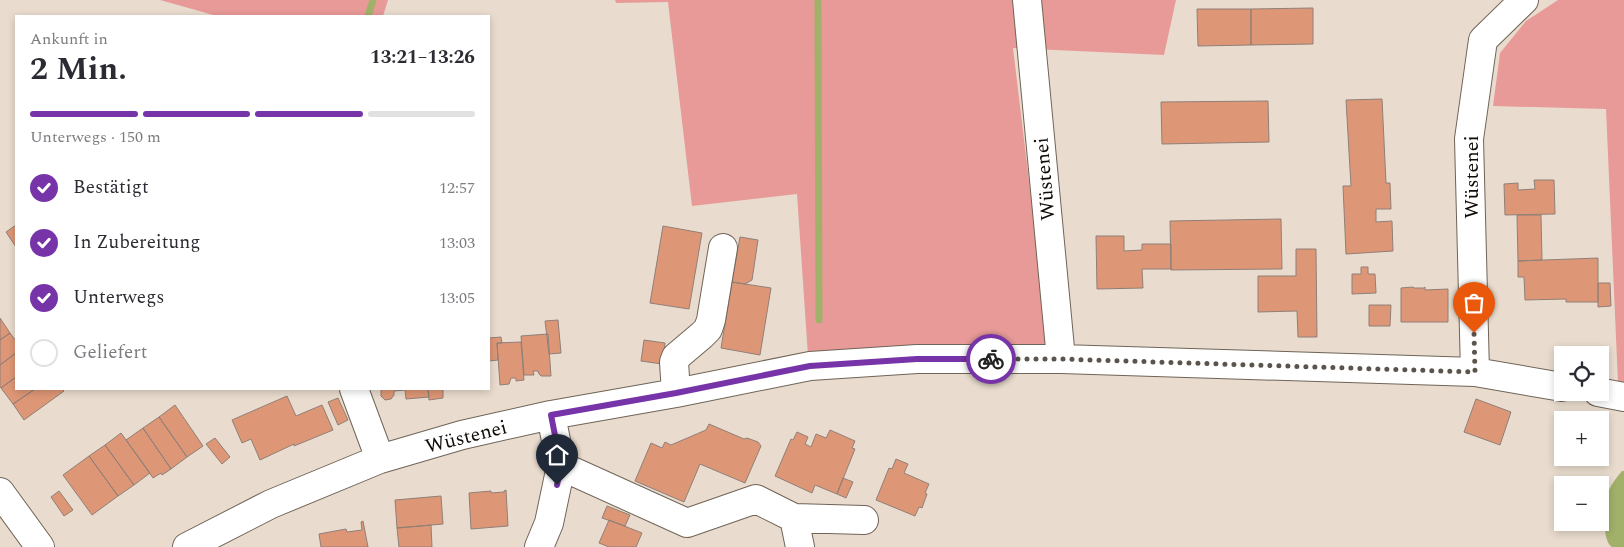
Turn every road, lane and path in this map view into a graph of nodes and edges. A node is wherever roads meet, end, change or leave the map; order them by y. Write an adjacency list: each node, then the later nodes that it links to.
1 (1027, 0): 4 (street, Wüstenei)
2 (1524, 0): 5 (street, Wüstenei)
3 (723, 248): 8 (street)
4 (1061, 359): 5 (street, Wüstenei); 8 (street, Wüstenei)
5 (1475, 372): 6 (street, Wüstenei)
6 (1554, 385)
7 (354, 390): 12 (street)
8 (676, 393): 11 (street, Wüstenei)
9 (1609, 394): 10 (street)
10 (1624, 397)
11 (551, 415): 12 (street, Wüstenei); 13 (street)
12 (380, 459): 18 (street, Wüstenei)
13 (561, 466): 15 (street); 19 (street)
14 (0, 492): 17 (street)
15 (794, 518): 16 (street); 20 (street)
16 (864, 520)
17 (40, 547)
18 (187, 547)
19 (539, 547)
20 (800, 547)

